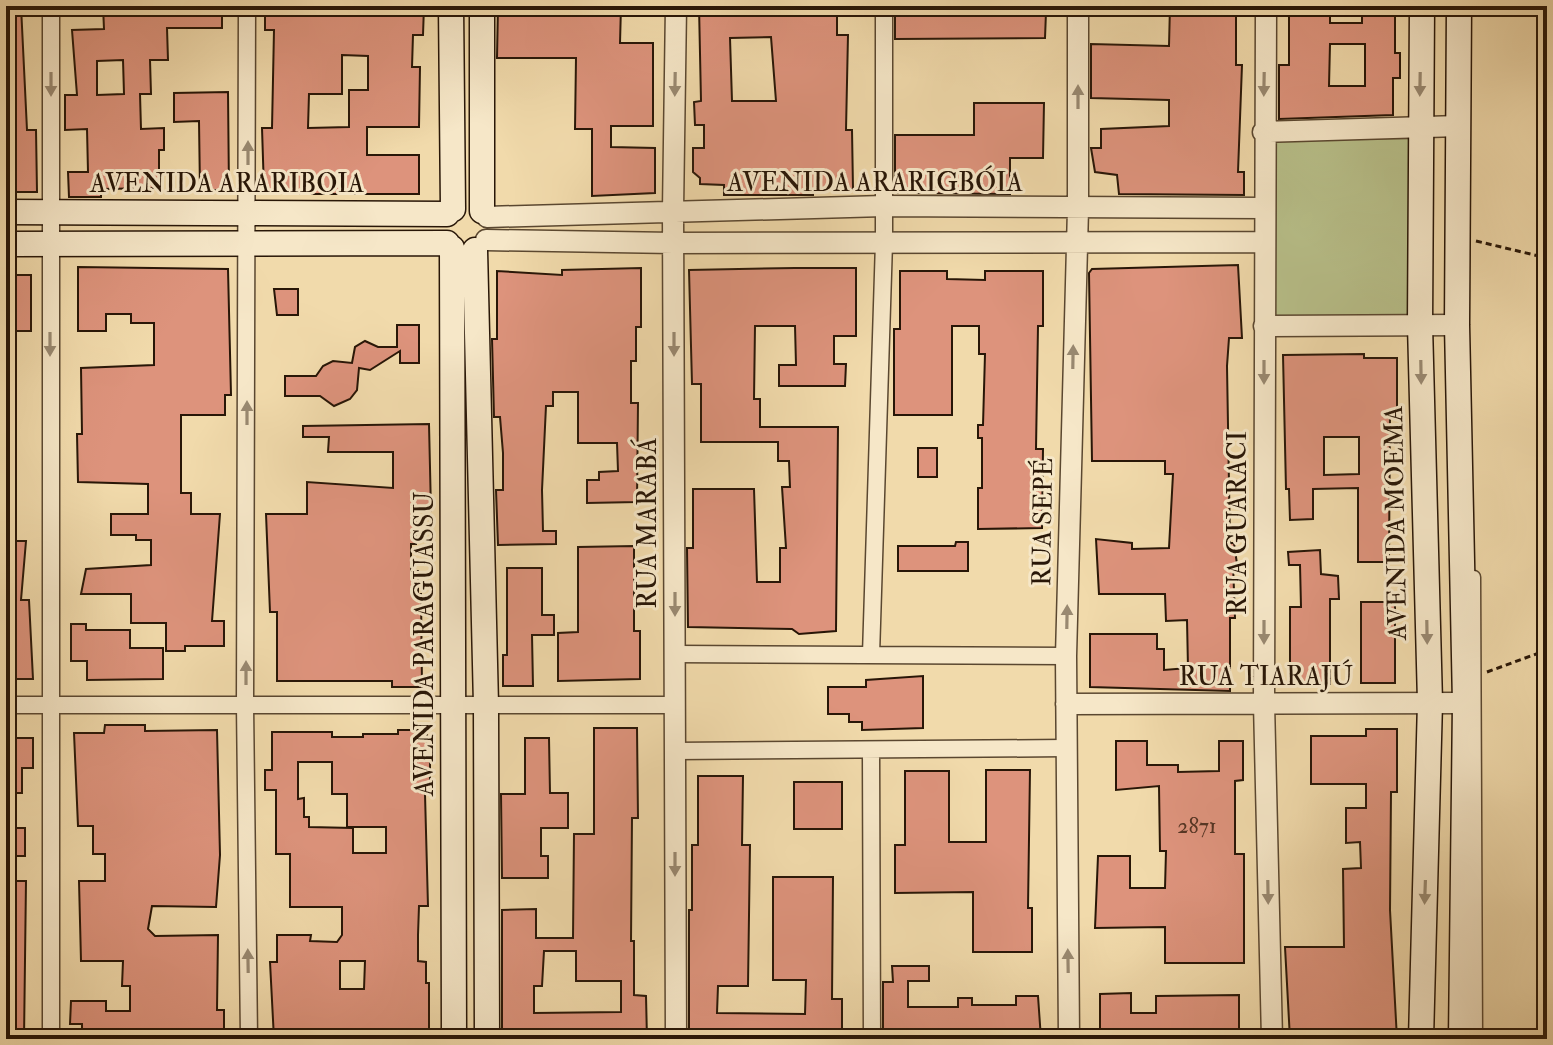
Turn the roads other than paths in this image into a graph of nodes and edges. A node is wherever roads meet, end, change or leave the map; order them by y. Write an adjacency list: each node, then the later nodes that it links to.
1 (51, 6): 22 (street, one-way to 22)
2 (247, 6): 19 (street, one-way to 2)
3 (451, 6): 20 (main road)
4 (482, 6): 24 (main road, AVENIDA PARAGUASSU)
5 (676, 6): 18 (street, RUA MARABÁ, one-way to 18)
6 (884, 6): 15 (street)
7 (1078, 6): 17 (street, RUA SEPÉ, one-way to 7)
8 (1266, 6): 14 (street, RUA GUARACI, one-way to 14)
9 (1422, 6): 13 (main road, AVENIDA MOEMA, one-way to 13)
10 (1459, 6): 12 (main road)
11 (1466, 6): 62 (street)
12 (1459, 126): 13 (street); 34 (main road)
13 (1419, 129): 14 (street); 33 (main road, AVENIDA MOEMA)
14 (1263, 132): 16 (street, RUA GUARACI)
15 (884, 206): 17 (street, AVENIDA ARARIGBÓIA); 18 (street, AVENIDA ARARIGBÓIA); 25 (street)
16 (1263, 208): 17 (street, AVENIDA ARARIGBÓIA); 26 (street, RUA GUARACI)
17 (1078, 209): 32 (street, RUA SEPÉ)
18 (673, 210): 24 (street, AVENIDA ARARIGBÓIA); 27 (street, RUA MARABÁ)
19 (248, 211): 20 (main road, AVENIDA ARARIBOIA); 23 (main road, AVENIDA ARARIBOIA); 31 (street)
20 (450, 211): 24 (main road); 24 (main road, AVENIDA ARARIBOIA)
21 (6, 212): 22 (main road, AVENIDA ARARIBOIA)
22 (50, 212): 23 (main road, AVENIDA ARARIBOIA); 29 (street)
23 (128, 212): 30 (main road)
24 (471, 235): 27 (street); 31 (main road); 45 (main road, AVENIDA PARAGUASSU); 46 (main road, AVENIDA PARAGUASSU)
25 (884, 242): 27 (street); 32 (street); 37 (street)
26 (1263, 242): 32 (street); 35 (street, RUA GUARACI)
27 (673, 243): 36 (street, RUA MARABÁ, one-way to 36)
28 (6, 244): 29 (main road)
29 (49, 244): 30 (main road); 48 (street, one-way to 48)
30 (128, 244): 31 (main road)
31 (248, 244): 44 (street, one-way to 31)
32 (1076, 244): 38 (street, RUA SEPÉ, one-way to 32)
33 (1420, 325): 34 (street); 35 (street); 39 (main road, AVENIDA MOEMA, one-way to 39)
34 (1457, 325): 41 (main road)
35 (1264, 326): 40 (street, RUA GUARACI, one-way to 40)
36 (675, 654): 37 (street); 47 (street, RUA MARABÁ)
37 (871, 655): 38 (street)
38 (1066, 656): 42 (street, RUA SEPÉ)
39 (1430, 702): 40 (street, RUA TIARAJÚ); 41 (street, RUA TIARAJÚ); 60 (main road, AVENIDA MOEMA, one-way to 60)
40 (1264, 703): 42 (street, RUA TIARAJÚ); 59 (street, RUA GUARACI, one-way to 59)
41 (1465, 703): 61 (main road)
42 (1066, 704): 49 (street, RUA SEPÉ)
43 (6, 705): 48 (street)
44 (245, 705): 45 (street); 48 (street); 53 (street, one-way to 44)
45 (453, 705): 46 (street); 54 (main road, AVENIDA PARAGUASSU)
46 (486, 705): 47 (street); 55 (main road, AVENIDA PARAGUASSU)
47 (676, 705): 51 (street, RUA MARABÁ)
48 (52, 706): 52 (street)
49 (1066, 748): 50 (street); 58 (street, RUA SEPÉ, one-way to 49)
50 (871, 750): 51 (street); 57 (street)
51 (675, 751): 56 (street, RUA MARABÁ, one-way to 56)
52 (51, 1039)
53 (249, 1039)
54 (454, 1039)
55 (487, 1039)
56 (676, 1039)
57 (872, 1039)
58 (1069, 1039)
59 (1272, 1039)
60 (1421, 1039)
61 (1461, 1039)
62 (1476, 1039)

